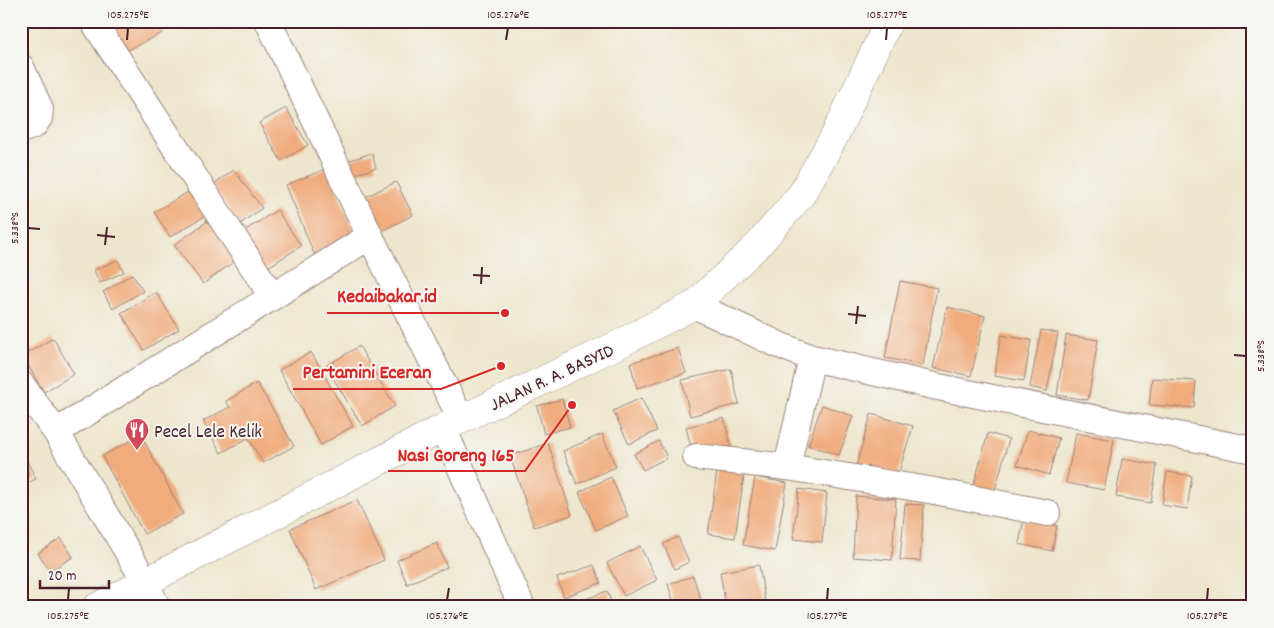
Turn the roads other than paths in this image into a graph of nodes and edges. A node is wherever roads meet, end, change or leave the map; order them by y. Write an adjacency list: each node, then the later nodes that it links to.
1 (93, 21): 7 (street)
2 (268, 21): 6 (street)
3 (889, 21): 8 (main road, JALAN R. A. BASYID)
4 (21, 67): 5 (street)
5 (21, 130)
6 (370, 236): 7 (street); 11 (street)
7 (272, 296): 12 (street)
8 (694, 305): 9 (street); 11 (main road, JALAN R. A. BASYID)
9 (812, 358): 13 (street); 15 (street)
10 (21, 384): 12 (street)
11 (452, 423): 17 (main road, JALAN R. A. BASYID); 20 (street)
12 (56, 432): 17 (street)
13 (1253, 450)
14 (696, 457): 15 (street)
15 (787, 467): 16 (street)
16 (1047, 513)
17 (144, 581): 18 (main road, JALAN R. A. BASYID); 19 (street)
18 (97, 607)
19 (158, 607)
20 (522, 607)

